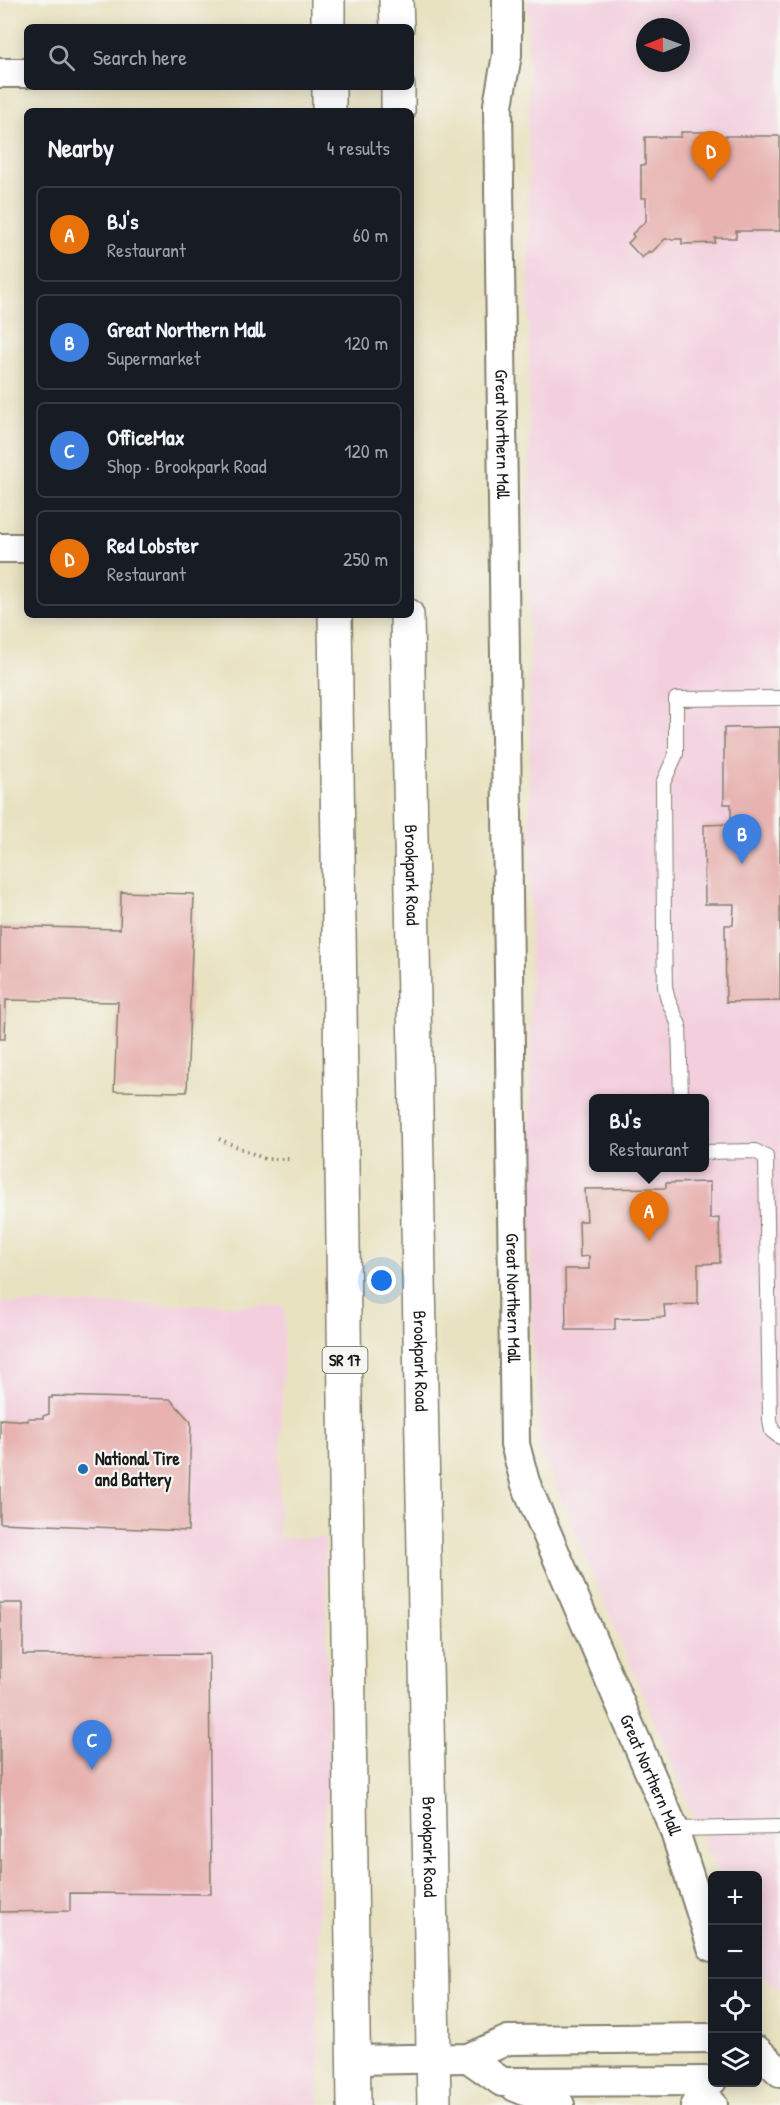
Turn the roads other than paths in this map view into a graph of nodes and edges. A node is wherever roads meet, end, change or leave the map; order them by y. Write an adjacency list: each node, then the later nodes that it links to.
1 (327, 0): 4 (main road)
2 (396, 0): 5 (main road)
3 (507, 0): 21 (street, Great Northern Mall)
4 (328, 24)
5 (396, 24)
6 (0, 73): 7 (street)
7 (24, 73)
8 (329, 90): 10 (main road)
9 (398, 90): 11 (main road)
10 (329, 108)
11 (398, 108)
12 (0, 548): 13 (street)
13 (24, 548)
14 (335, 618): 27 (main road, SR 17)
15 (407, 618): 26 (main road, Brookpark Road)
16 (780, 698): 17 (lane)
17 (681, 1094)
18 (709, 1152): 19 (lane)
19 (780, 1437)
20 (780, 1827): 21 (lane)
21 (674, 1829): 22 (street, Great Northern Mall)
22 (708, 1935)
23 (708, 2038): 25 (street)
24 (762, 2055): 28 (street)
25 (468, 2058): 26 (street); 32 (street)
26 (434, 2059): 27 (street); 34 (main road, Brookpark Road)
27 (353, 2060): 33 (main road, SR 17)
28 (780, 2072)
29 (762, 2080): 30 (street)
30 (780, 2080)
31 (708, 2081): 32 (street)
32 (502, 2082): 35 (street)
33 (354, 2105)
34 (434, 2105)
35 (560, 2105)
36 (695, 2105): 37 (street)
37 (713, 2105)

